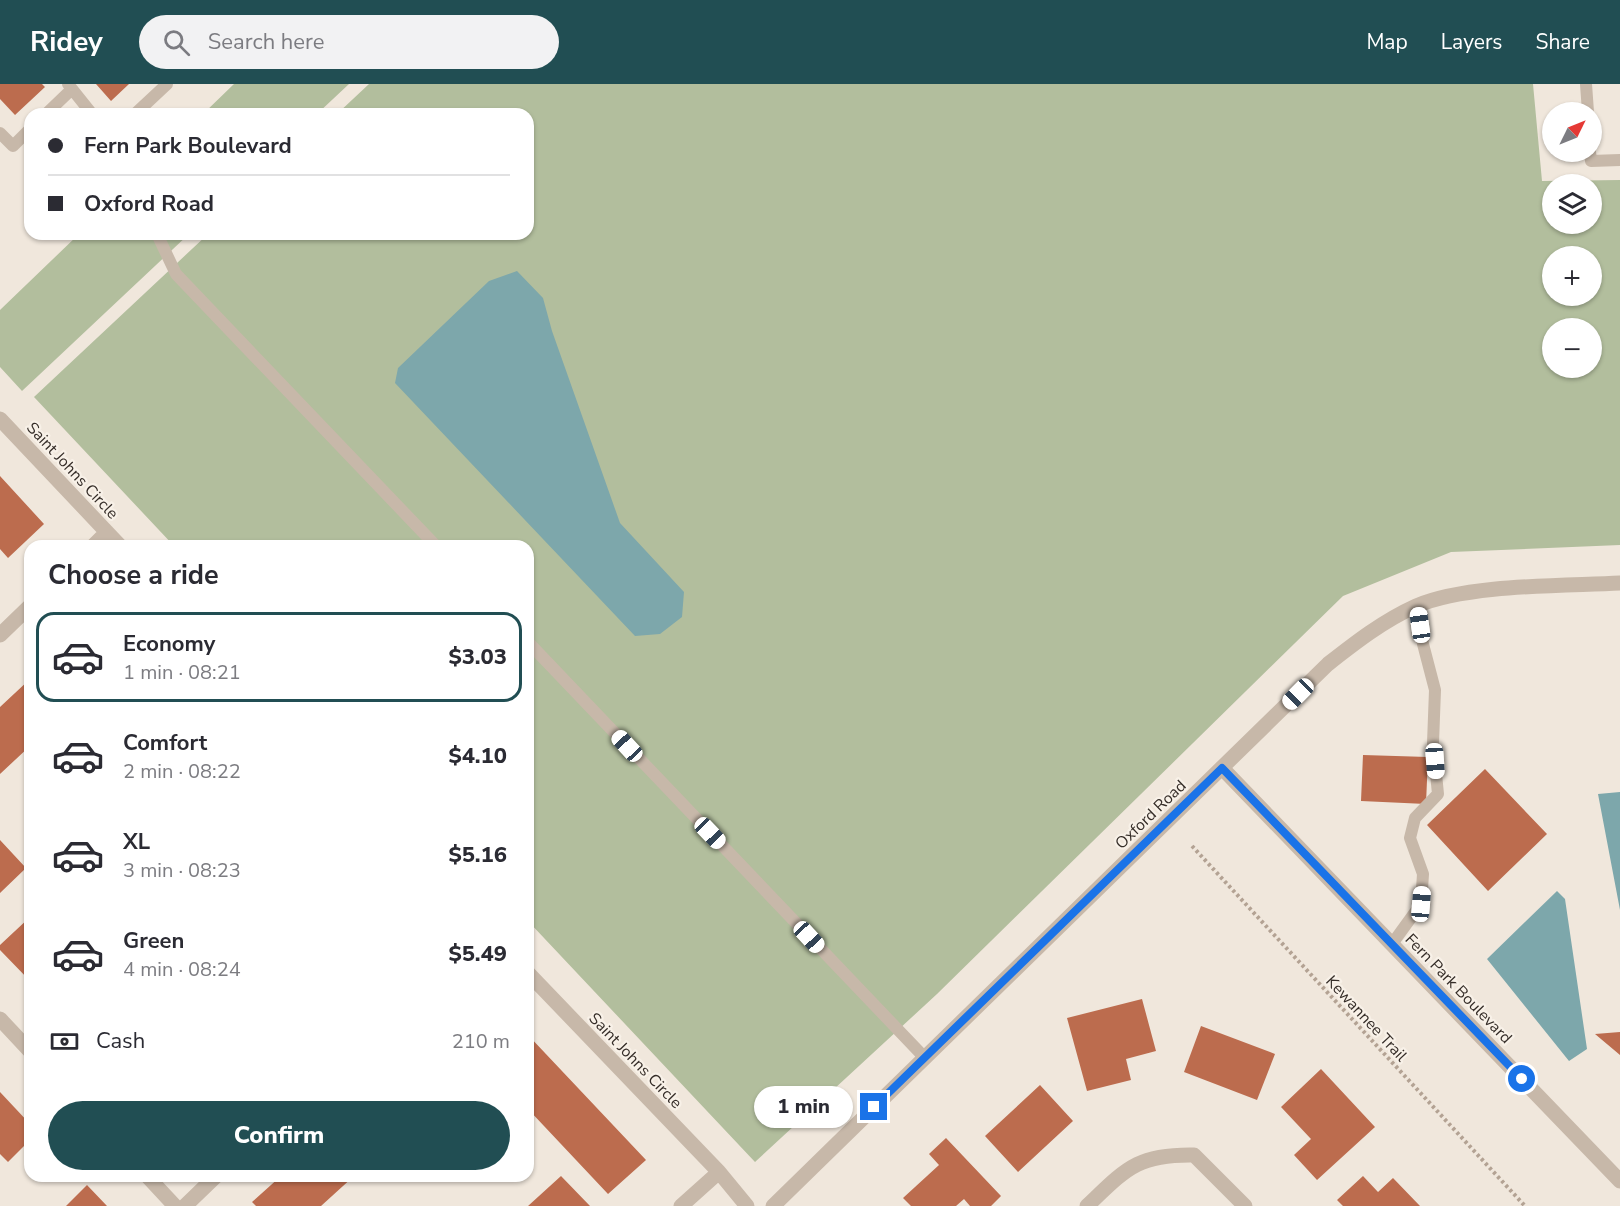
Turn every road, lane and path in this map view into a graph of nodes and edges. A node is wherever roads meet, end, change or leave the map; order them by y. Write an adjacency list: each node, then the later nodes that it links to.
1 (167, 84): 7 (lane)
2 (1586, 84): 4 (lane)
3 (70, 86): 5 (lane); 6 (lane)
4 (1587, 102)
5 (51, 108)
6 (87, 108)
7 (141, 108)
8 (0, 133): 9 (lane)
9 (24, 135)
10 (1620, 160): 11 (lane)
11 (1602, 161)
12 (160, 240): 17 (lane)
13 (0, 419): 14 (street, Saint Johns Circle)
14 (107, 532): 15 (street); 16 (street, Saint Johns Circle)
15 (99, 540)
16 (114, 540)
17 (430, 540)
18 (1620, 583): 19 (street, Oxford Road)
19 (1418, 605): 23 (street, Oxford Road); 25 (lane)
20 (24, 612): 21 (street)
21 (0, 635)
22 (534, 648): 29 (lane)
23 (1222, 768): 25 (street, Fern Park Boulevard); 29 (street, Oxford Road)
24 (1192, 846): 41 (path, Kewannee Trail)
25 (1392, 944): 31 (street, Fern Park Boulevard)
26 (534, 979): 30 (street, Saint Johns Circle)
27 (0, 1019): 28 (street)
28 (24, 1045)
29 (925, 1058): 38 (street, Oxford Road)
30 (718, 1172): 36 (street); 37 (street, Saint Johns Circle)
31 (1620, 1181)
32 (153, 1182): 34 (street)
33 (210, 1182): 35 (street)
34 (175, 1206)
35 (185, 1206)
36 (681, 1206)
37 (747, 1206)
38 (773, 1206)
39 (1087, 1206): 40 (street)
40 (1245, 1206)
41 (1525, 1206)

